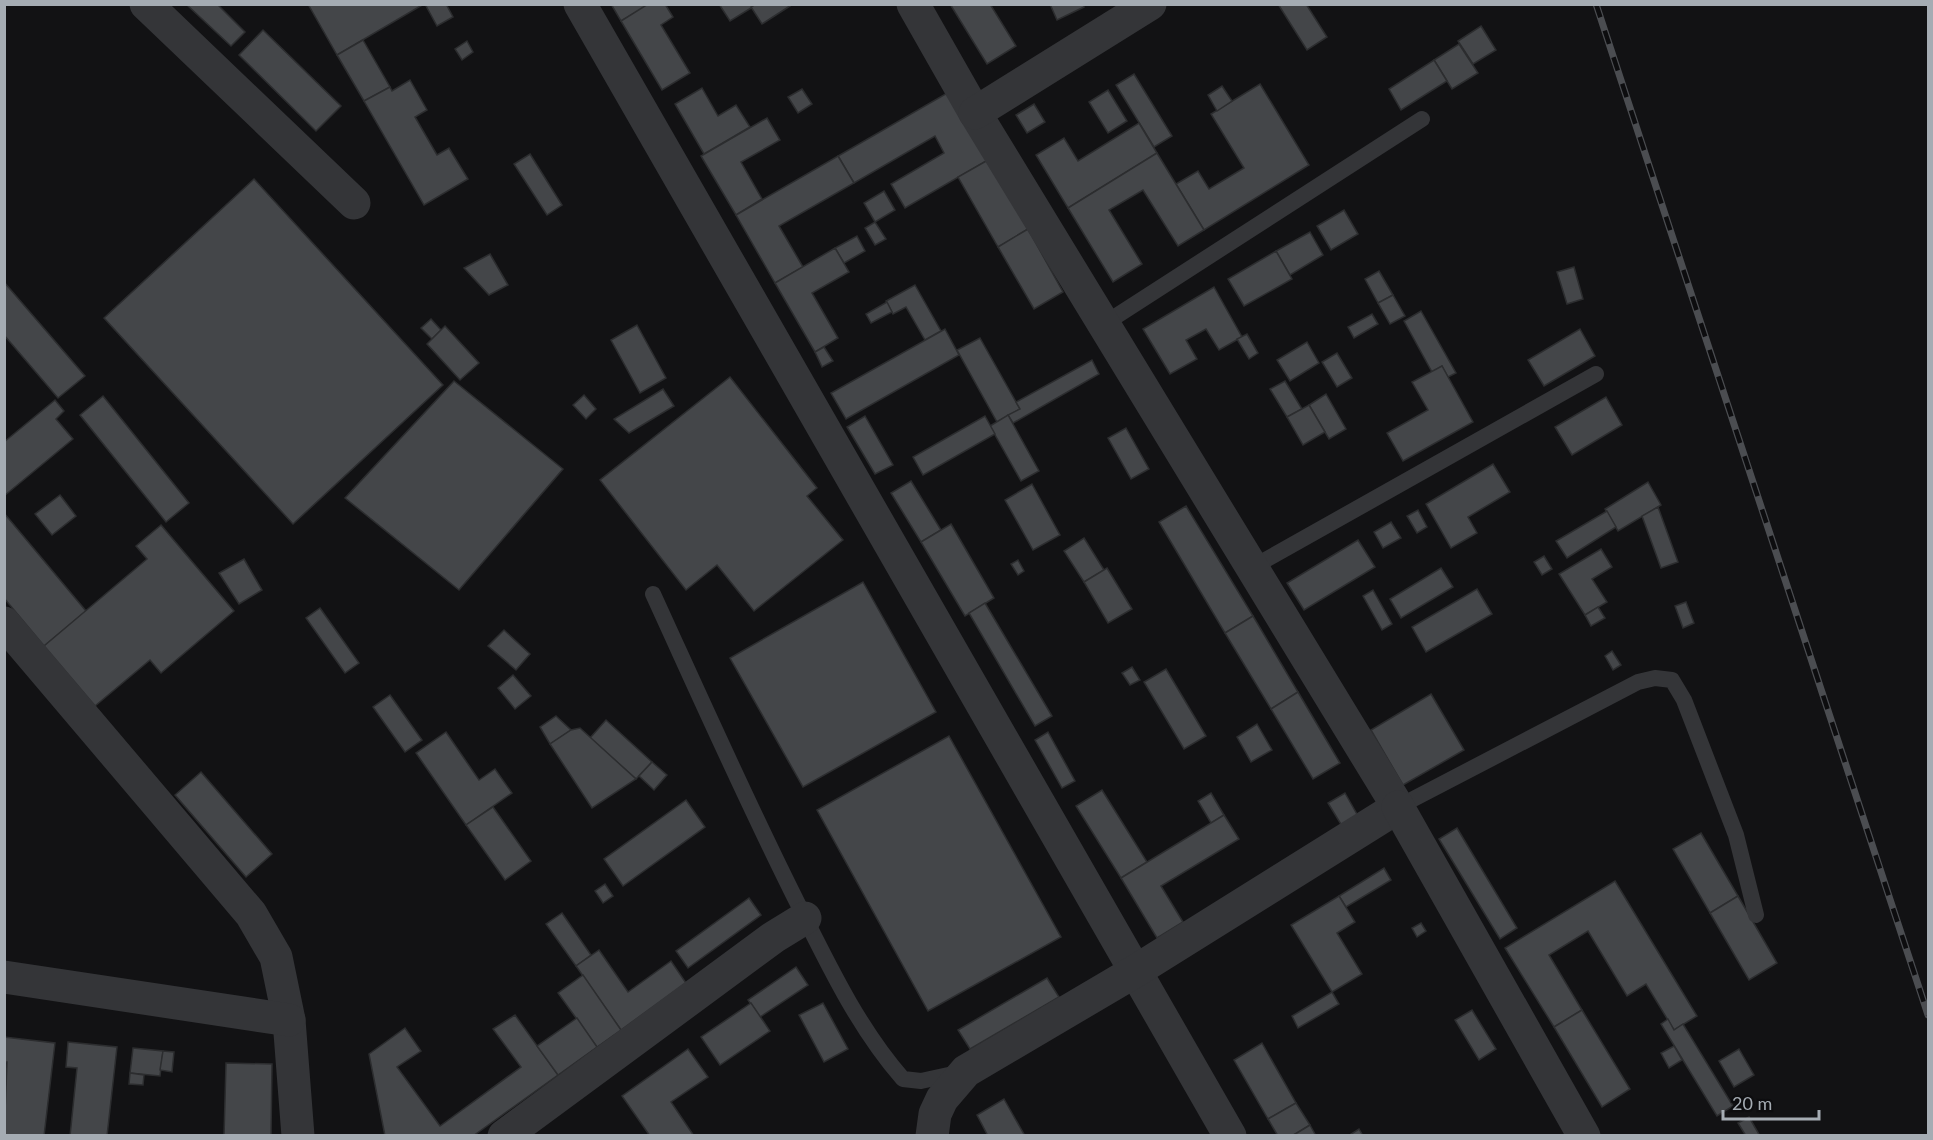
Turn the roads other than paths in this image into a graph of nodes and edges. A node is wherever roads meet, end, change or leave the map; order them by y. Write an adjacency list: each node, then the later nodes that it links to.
1 (146, 4): 7 (street)
2 (579, 4): 16 (street)
3 (913, 4): 5 (street)
4 (1150, 4): 5 (street)
5 (975, 113): 8 (street)
6 (1422, 119): 8 (lane)
7 (354, 203)
8 (1104, 324): 10 (street)
9 (1596, 374): 10 (lane)
10 (1253, 567): 13 (street)
11 (653, 594): 15 (lane)
12 (4, 623): 18 (street)
13 (1398, 807): 14 (lane); 16 (street); 24 (street)
14 (1756, 915)
15 (805, 918): 19 (lane); 21 (street)
16 (1134, 972): 19 (street); 23 (street)
17 (4, 977): 18 (street)
18 (289, 1020): 20 (street)
19 (966, 1071): 22 (street)
20 (298, 1136)
21 (504, 1136)
22 (932, 1136)
23 (1230, 1136)
24 (1584, 1136)

